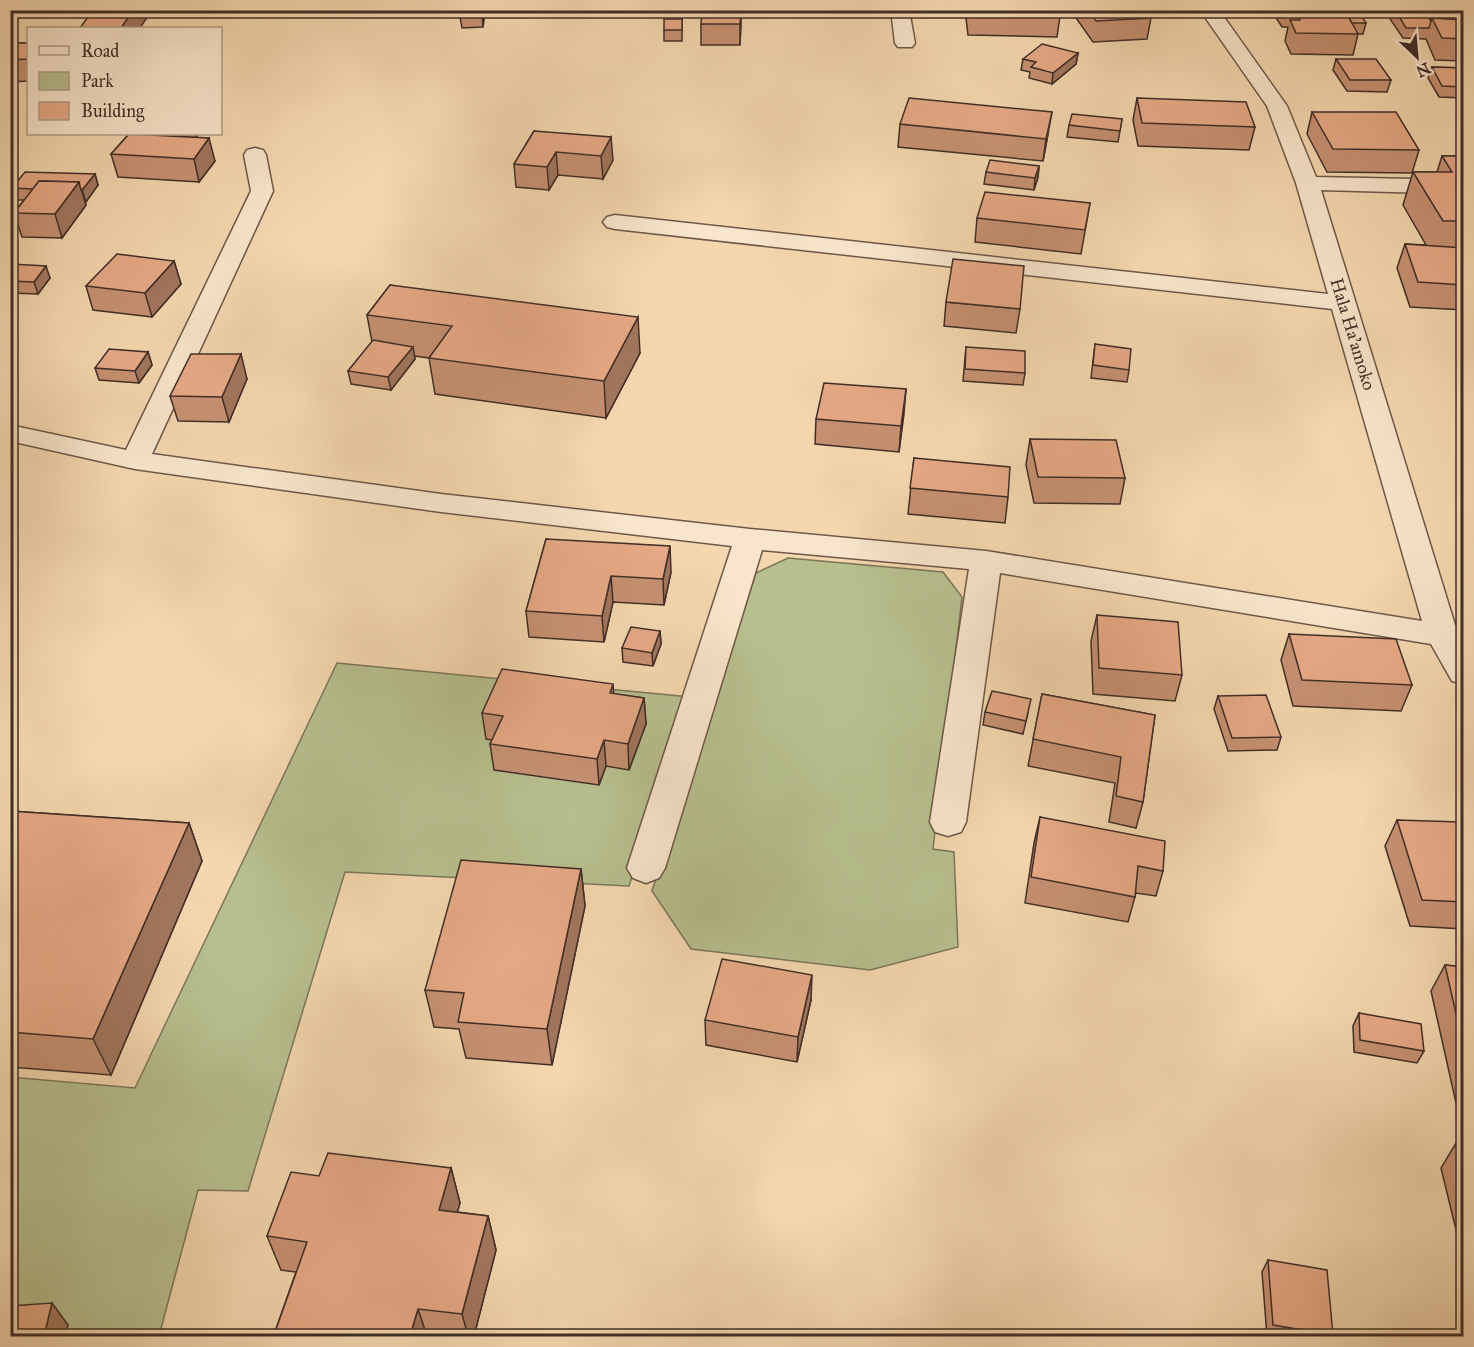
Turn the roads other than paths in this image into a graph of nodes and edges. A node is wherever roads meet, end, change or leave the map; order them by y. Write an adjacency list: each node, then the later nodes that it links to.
1 (900, 10): 3 (street)
2 (1209, 10): 5 (street, Hala Ha'amoko)
3 (905, 43)
4 (255, 155): 10 (street)
5 (1307, 183): 6 (street); 8 (street, Hala Ha'amoko)
6 (1464, 188)
7 (615, 222): 8 (street)
8 (1344, 303): 13 (street, Hala Ha'amoko)
9 (10, 433): 10 (street)
10 (135, 460): 11 (street)
11 (750, 539): 12 (street); 16 (street)
12 (986, 561): 13 (street); 15 (street)
13 (1453, 636): 14 (street, Hala Ha'amoko)
14 (1464, 673)
15 (948, 822)
16 (646, 868)

